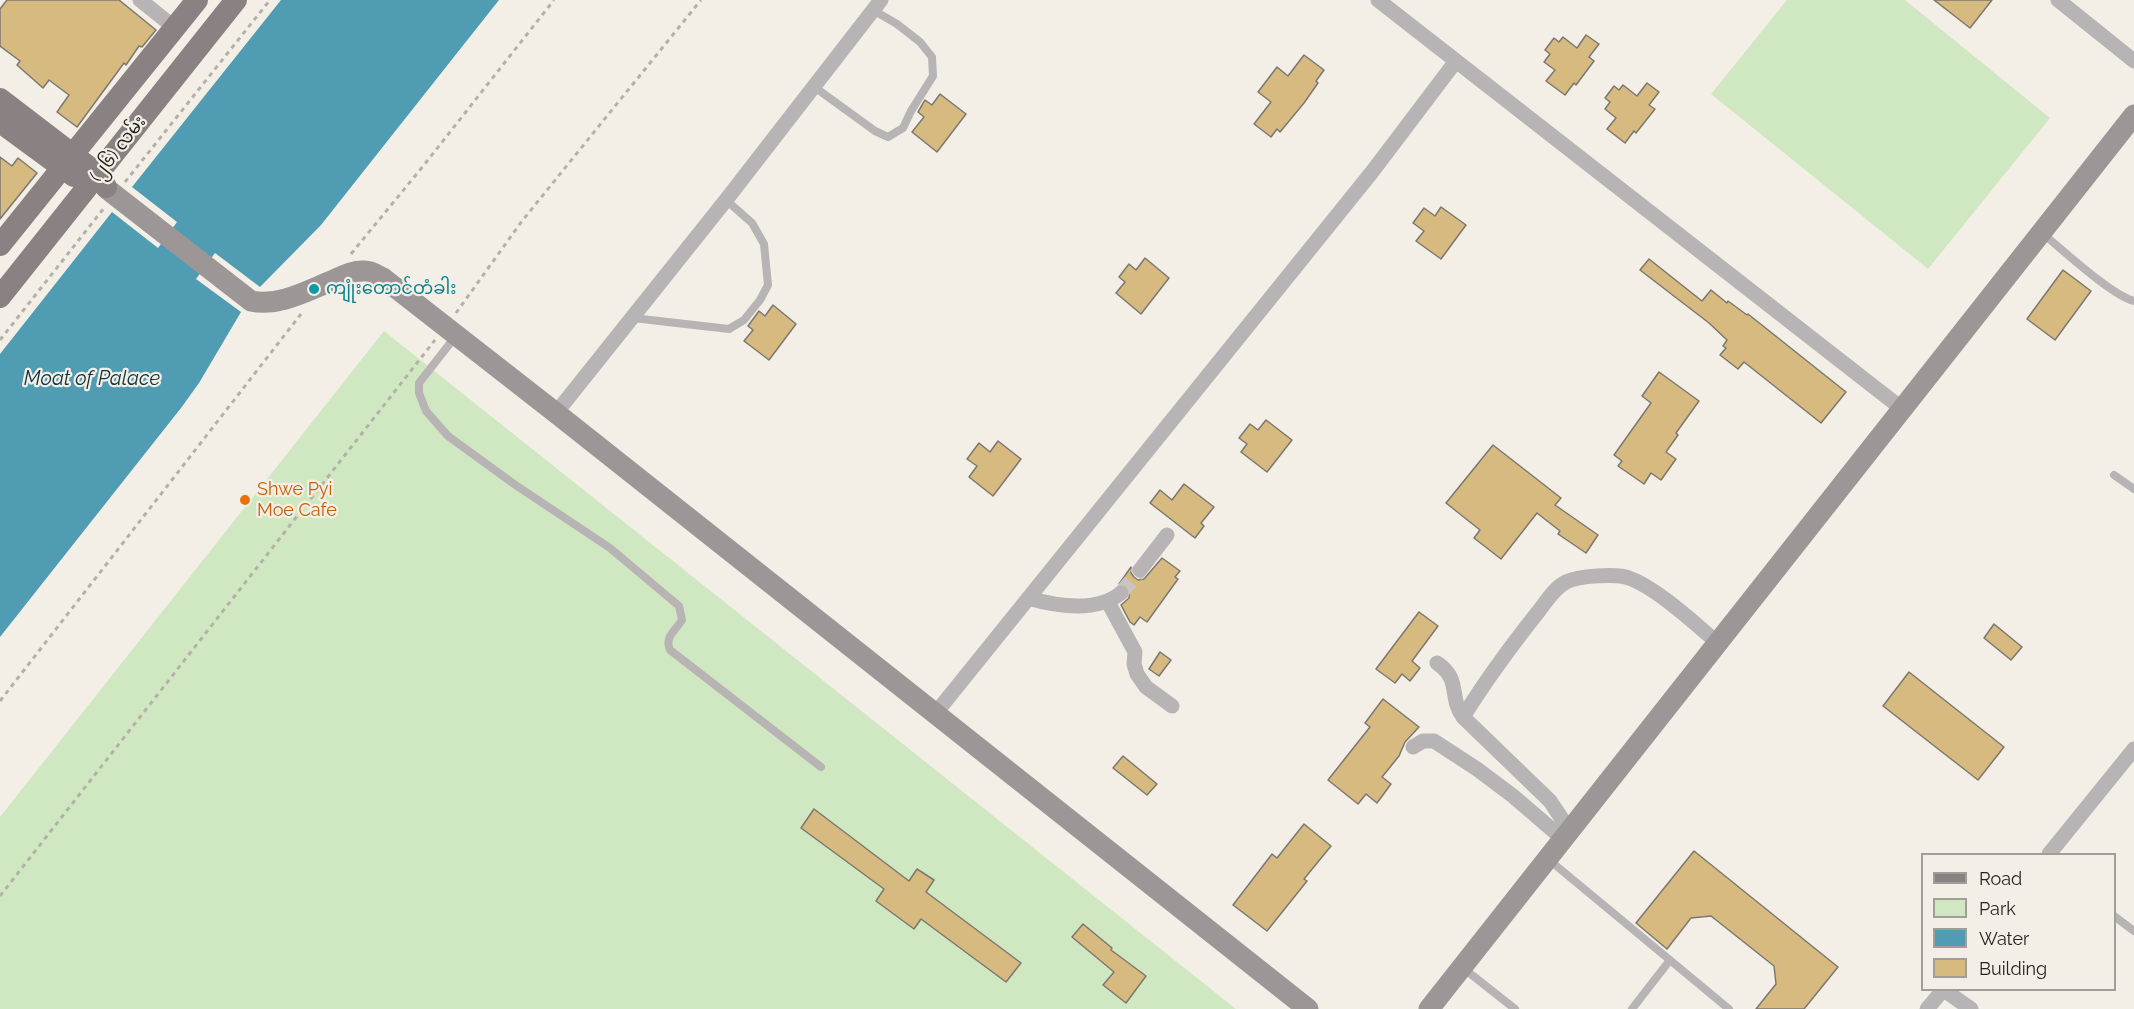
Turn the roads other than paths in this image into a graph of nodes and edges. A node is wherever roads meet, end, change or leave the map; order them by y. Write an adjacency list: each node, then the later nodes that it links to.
1 (140, 0): 7 (street)
2 (197, 0): 7 (main road, (၂၆) လမ်း)
3 (236, 0): 15 (main road, (၂၆) လမ်း)
4 (1378, 0): 8 (street)
5 (2058, 0): 9 (street)
6 (877, 5): 10 (street); 10 (lane)
7 (175, 28): 14 (main road, (၂၆) လမ်း)
8 (1456, 61): 23 (street); 29 (street)
9 (2134, 61)
10 (813, 86): 16 (street)
11 (0, 99): 14 (main road)
12 (2134, 116): 17 (street)
13 (0, 122): 14 (main road)
14 (67, 161): 15 (main road); 18 (main road, (၂၆) လမ်း)
15 (106, 189): 19 (main road, (၂၆) လမ်း); 22 (street)
16 (726, 200): 21 (street); 21 (lane)
17 (2041, 232): 20 (lane); 23 (street)
18 (0, 245)
19 (0, 297)
20 (2134, 302)
21 (632, 318): 24 (street)
22 (451, 331): 24 (street); 37 (lane)
23 (1901, 408): 30 (street)
24 (556, 413): 33 (street)
25 (2114, 475): 26 (lane)
26 (2134, 489)
27 (1167, 535): 28 (street)
28 (1140, 570)
29 (1028, 598): 32 (street); 33 (street)
30 (1718, 643): 34 (street); 38 (street)
31 (1437, 663): 34 (street)
32 (1172, 706)
33 (935, 714): 47 (street)
34 (1463, 717): 38 (street)
35 (1413, 747): 38 (street)
36 (2134, 750): 39 (street)
37 (821, 767)
38 (1566, 835): 40 (street)
39 (2051, 853)
40 (1548, 858): 43 (lane); 44 (street)
41 (2116, 917): 42 (lane)
42 (2134, 931)
43 (1670, 960): 50 (lane); 51 (lane)
44 (1462, 967): 48 (street); 49 (lane)
45 (1942, 991): 52 (street)
46 (1944, 991): 53 (street)
47 (1308, 1009)
48 (1429, 1009)
49 (1515, 1009)
50 (1632, 1009)
51 (1729, 1009)
52 (1927, 1009)
53 (1971, 1009)

